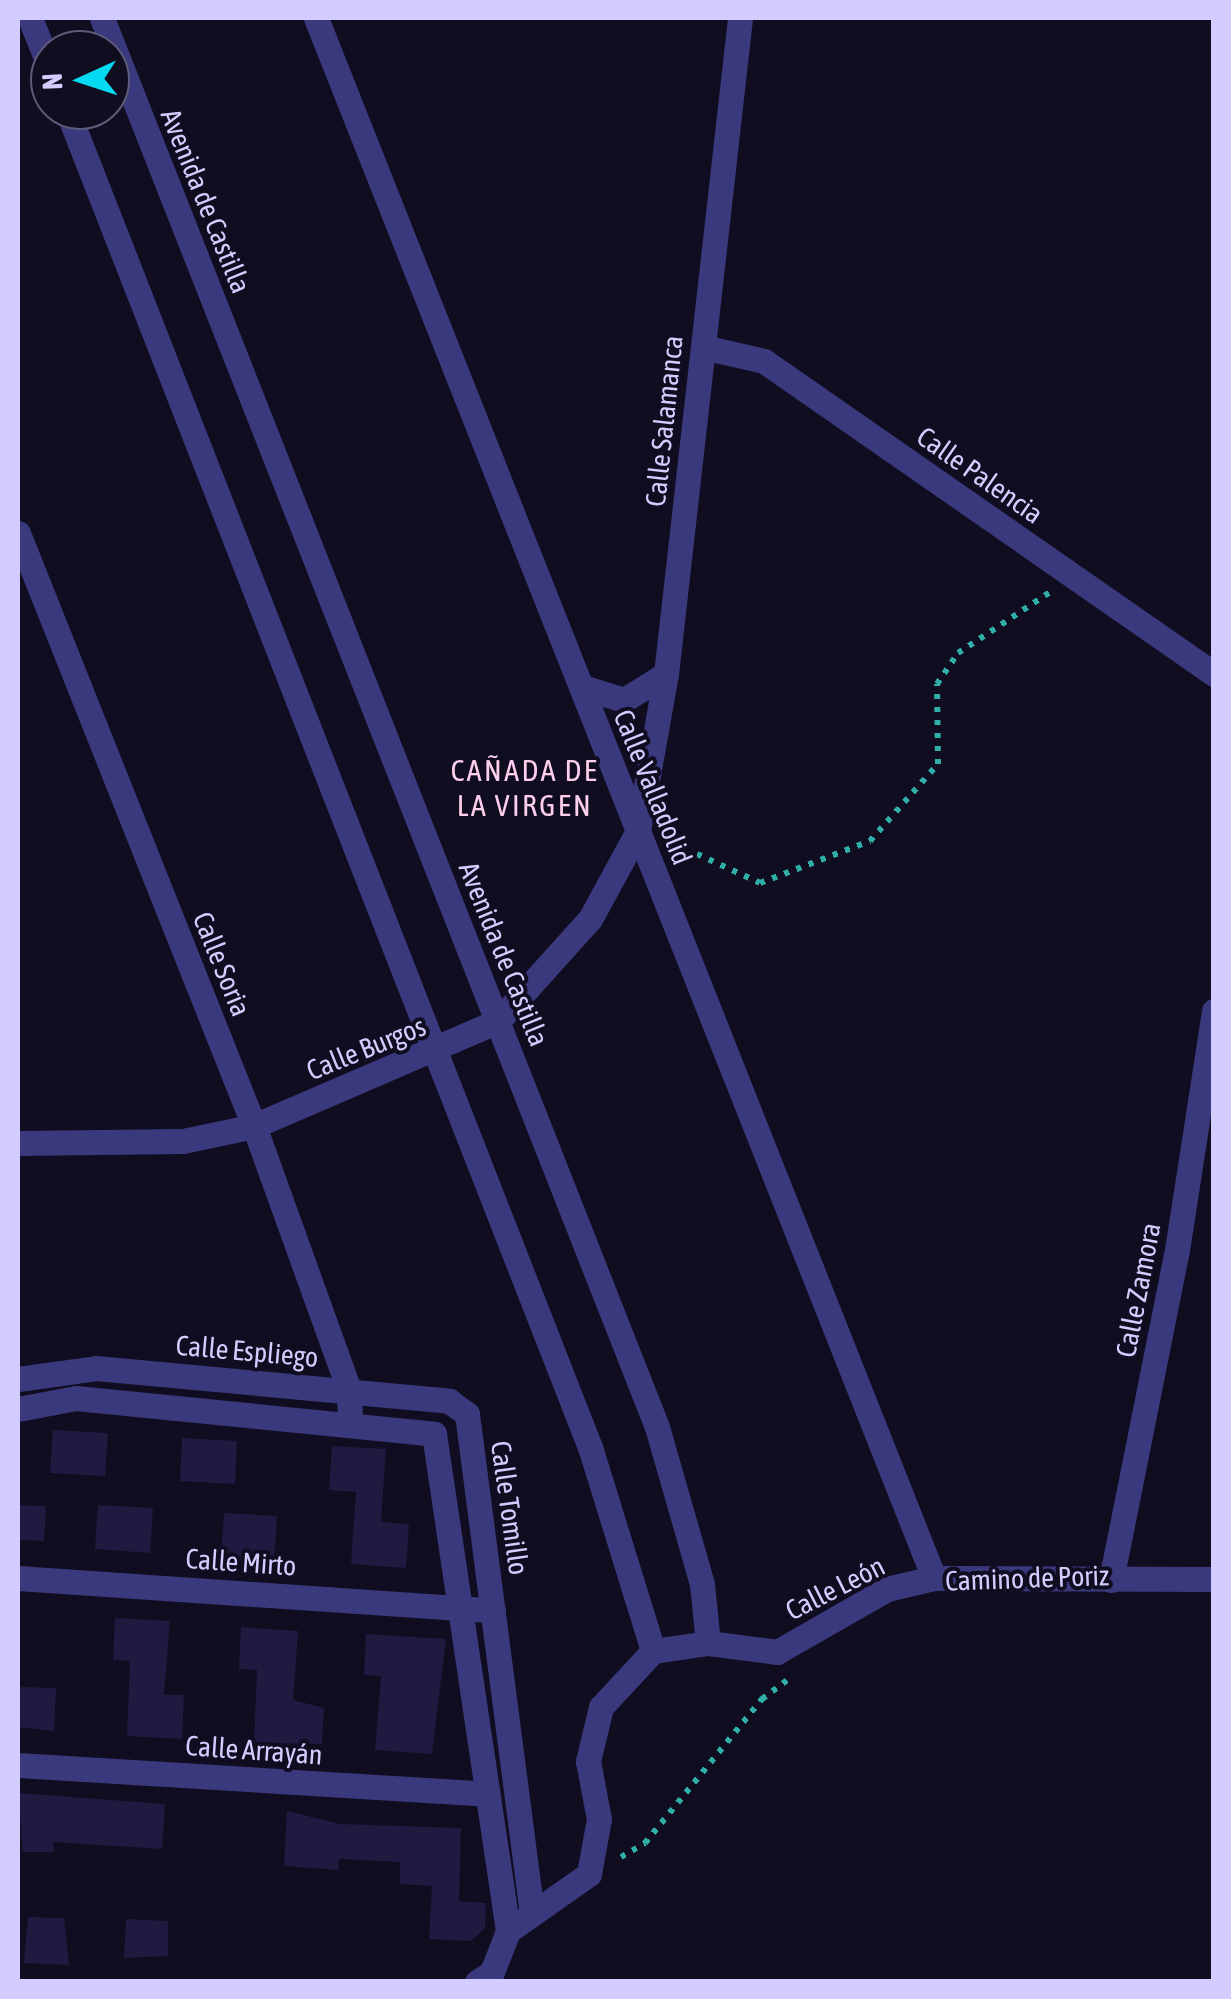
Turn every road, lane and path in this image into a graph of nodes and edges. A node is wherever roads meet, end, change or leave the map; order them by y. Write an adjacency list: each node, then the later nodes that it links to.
1 (102, 18): 14 (street, Avenida de Castilla)
2 (316, 18): 10 (street, Calle Valladolid)
3 (740, 18): 5 (street, Calle Salamanca)
4 (74, 130): 15 (street)
5 (703, 346): 7 (street, Calle Palencia); 8 (street, Calle Salamanca)
6 (18, 533): 16 (street, Calle Soria)
7 (1074, 577): 9 (street, Calle Palencia); 12 (path)
8 (666, 674): 10 (street); 11 (street, Calle Salamanca)
9 (1214, 674)
10 (582, 688): 11 (street, Calle Valladolid)
11 (638, 831): 12 (street, Calle Valladolid); 14 (street, Calle Burgos)
12 (653, 867): 24 (street, Calle Valladolid)
13 (1214, 1010): 26 (street, Calle Zamora)
14 (498, 1021): 15 (street, Calle Burgos); 29 (street, Avenida de Castilla)
15 (436, 1053): 16 (street, Calle Burgos); 30 (street)
16 (254, 1126): 17 (street, Calle Burgos); 19 (street, Calle Soria)
17 (18, 1144)
18 (18, 1379): 19 (street, Calle Espliego)
19 (349, 1390): 21 (street, Calle Espliego); 22 (street, Calle Soria)
20 (18, 1409): 22 (street)
21 (467, 1414): 28 (street, Calle Tomillo)
22 (350, 1424): 27 (street)
23 (18, 1578): 27 (street, Calle Mirto)
24 (934, 1578): 26 (street, Calle León); 29 (street, Calle León)
25 (1214, 1578): 26 (street, Calle León)
26 (1112, 1580)
27 (460, 1606): 28 (street, Calle Tomillo); 33 (street)
28 (493, 1610): 34 (street, Calle Tomillo)
29 (708, 1643): 30 (street, Calle León)
30 (653, 1651): 35 (street)
31 (804, 1669): 35 (path)
32 (18, 1765): 33 (street, Calle Arrayán)
33 (488, 1794): 34 (street); 37 (street)
34 (516, 1796): 36 (street, Calle Tomillo)
35 (589, 1874): 36 (street)
36 (532, 1914): 37 (street)
37 (508, 1931): 38 (street)
38 (477, 1982)

